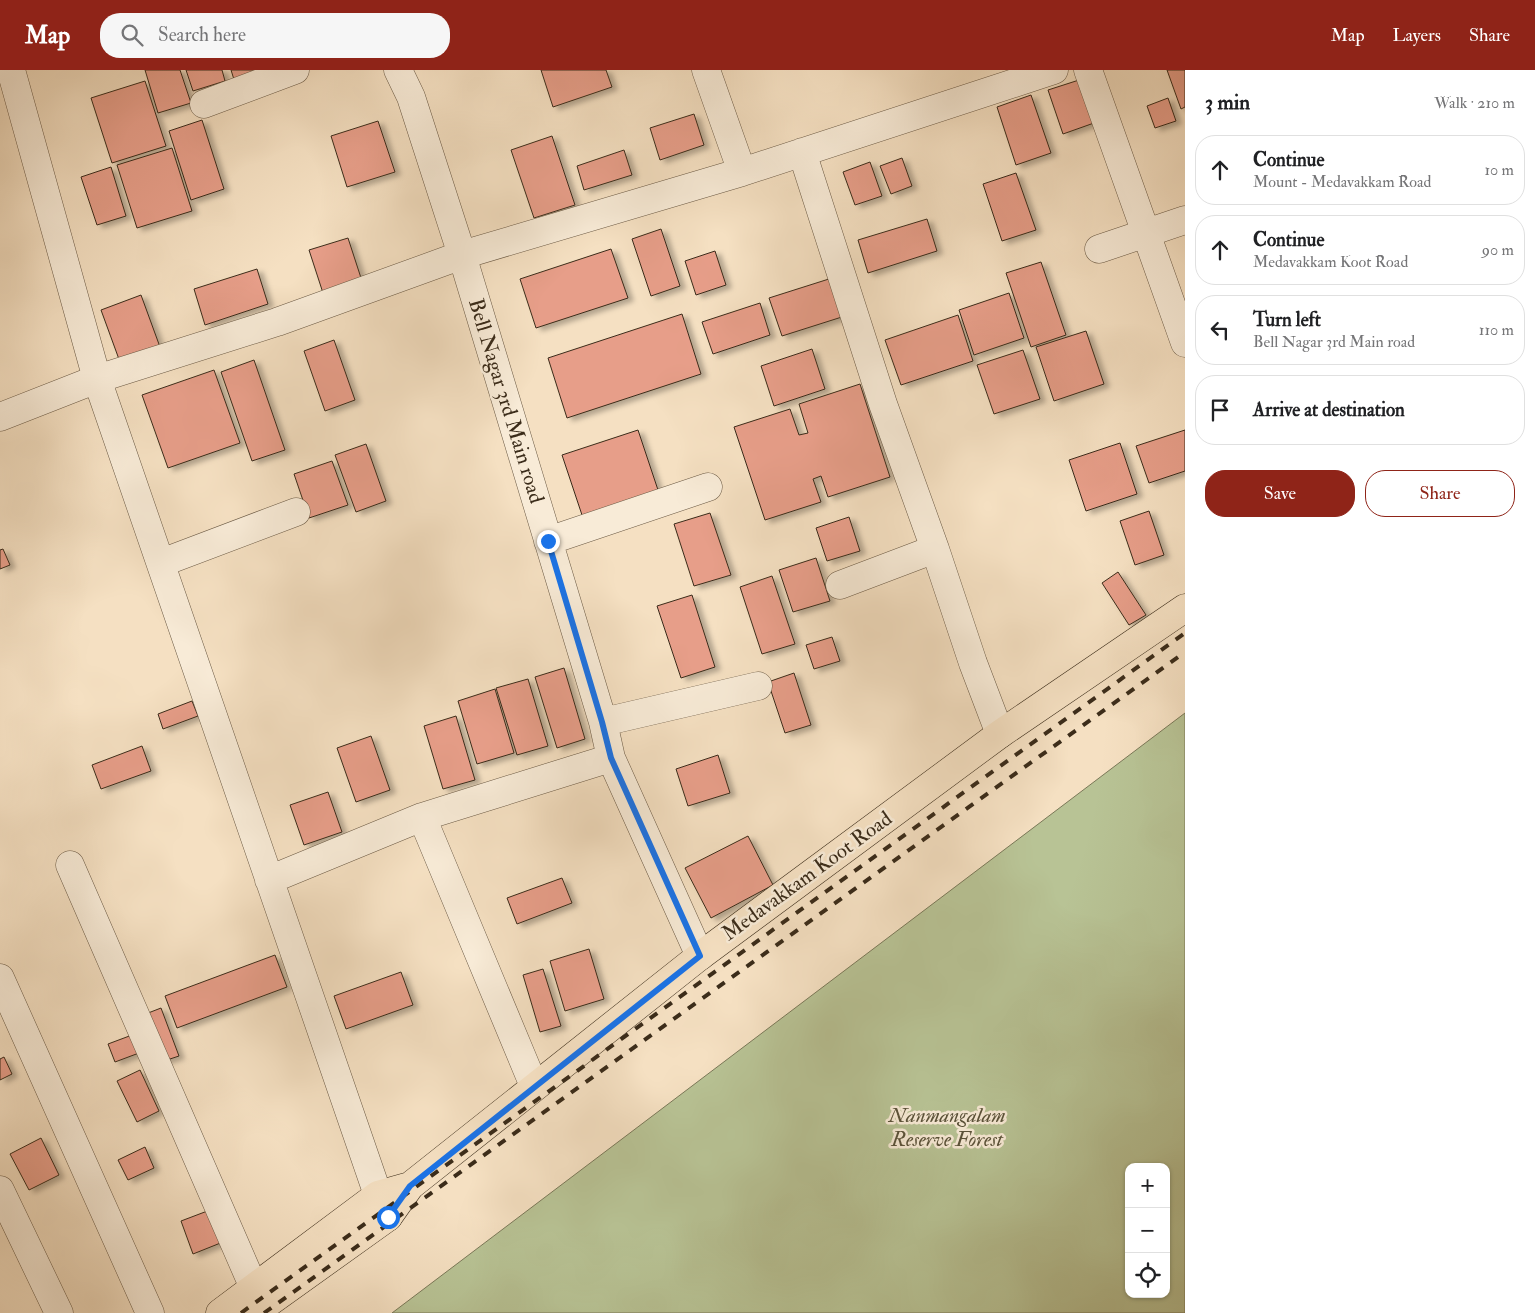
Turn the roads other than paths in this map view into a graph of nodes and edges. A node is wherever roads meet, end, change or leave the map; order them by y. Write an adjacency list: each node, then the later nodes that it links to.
1 (11, 70): 15 (street)
2 (295, 70): 7 (street)
3 (398, 70): 13 (street, Bell Nagar 3rd Main road)
4 (706, 70): 9 (street)
5 (1054, 70): 8 (street)
6 (1088, 70): 11 (street)
7 (204, 104)
8 (802, 152): 9 (street); 20 (street)
9 (742, 172): 13 (street)
10 (1185, 220): 11 (street)
11 (1146, 233): 12 (street); 14 (street)
12 (1099, 250)
13 (462, 255): 15 (street); 19 (street, Bell Nagar 3rd Main road)
14 (1185, 343)
15 (98, 379): 16 (street); 21 (street)
16 (0, 417)
17 (708, 487): 19 (street)
18 (296, 512): 21 (street)
19 (548, 541): 25 (street, Bell Nagar 3rd Main road)
20 (936, 549): 22 (street); 26 (street)
21 (161, 563): 30 (street)
22 (840, 585)
23 (1185, 608): 26 (main road, Medavakkam Koot Road)
24 (758, 686): 25 (street)
25 (602, 722): 27 (street, Bell Nagar 3rd Main road)
26 (1000, 734): 31 (main road, Medavakkam Koot Road)
27 (611, 758): 28 (street); 31 (street, Bell Nagar 3rd Main road)
28 (422, 817): 30 (street); 33 (street)
29 (70, 865): 36 (street)
30 (269, 880): 35 (street)
31 (700, 956): 33 (main road, Medavakkam Koot Road)
32 (0, 978): 38 (street)
33 (534, 1086): 35 (main road, Medavakkam Koot Road)
34 (0, 1190): 37 (street)
35 (383, 1206): 36 (main road, Medavakkam Koot Road)
36 (254, 1300): 39 (main road)
37 (59, 1313)
38 (150, 1313)
39 (220, 1313)

